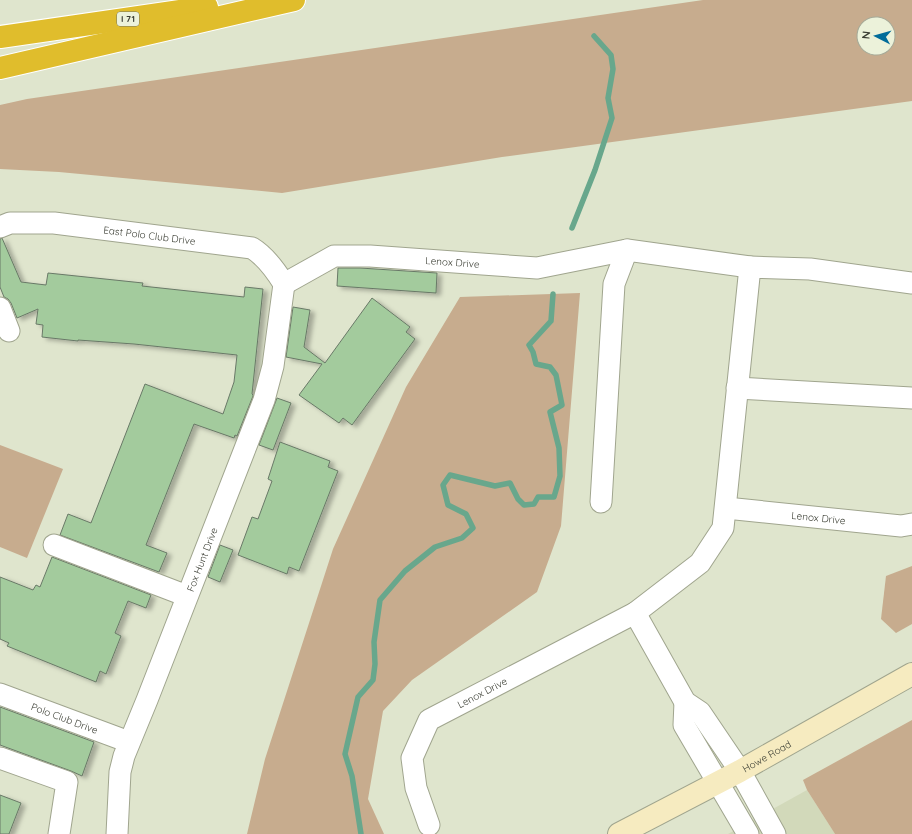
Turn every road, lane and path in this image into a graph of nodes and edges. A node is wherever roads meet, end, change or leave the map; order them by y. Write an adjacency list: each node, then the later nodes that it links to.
1 (255, 0): 3 (highway, I 71)
2 (294, 0): 4 (highway)
3 (0, 37)
4 (0, 68)
5 (0, 227): 9 (street, East Polo Club Drive)
6 (627, 250): 7 (street, Lenox Drive); 9 (street, Lenox Drive); 14 (street)
7 (750, 267): 8 (street, Lenox Drive); 12 (street, Lenox Drive)
8 (912, 283)
9 (284, 284): 18 (street, Fox Hunt Drive)
10 (0, 308): 11 (street)
11 (9, 332)
12 (737, 388): 13 (street); 15 (street, Lenox Drive)
13 (912, 398)
14 (601, 502)
15 (726, 508): 16 (street, Lenox Drive); 19 (street, Lenox Drive)
16 (912, 524)
17 (54, 545): 18 (street)
18 (187, 596): 23 (street, Fox Hunt Drive)
19 (634, 613): 22 (street); 27 (street, Lenox Drive)
20 (912, 674): 25 (street, Howe Road)
21 (0, 694): 23 (street, Polo Club Drive)
22 (685, 702): 25 (street); 26 (street)
23 (129, 742): 29 (street, Fox Hunt Drive)
24 (0, 758): 28 (street)
25 (740, 770): 26 (street, Howe Road); 32 (street)
26 (718, 781): 30 (street, Howe Road); 31 (street)
27 (428, 825)
28 (59, 834)
29 (117, 834)
30 (619, 834)
31 (748, 834)
32 (776, 834)

